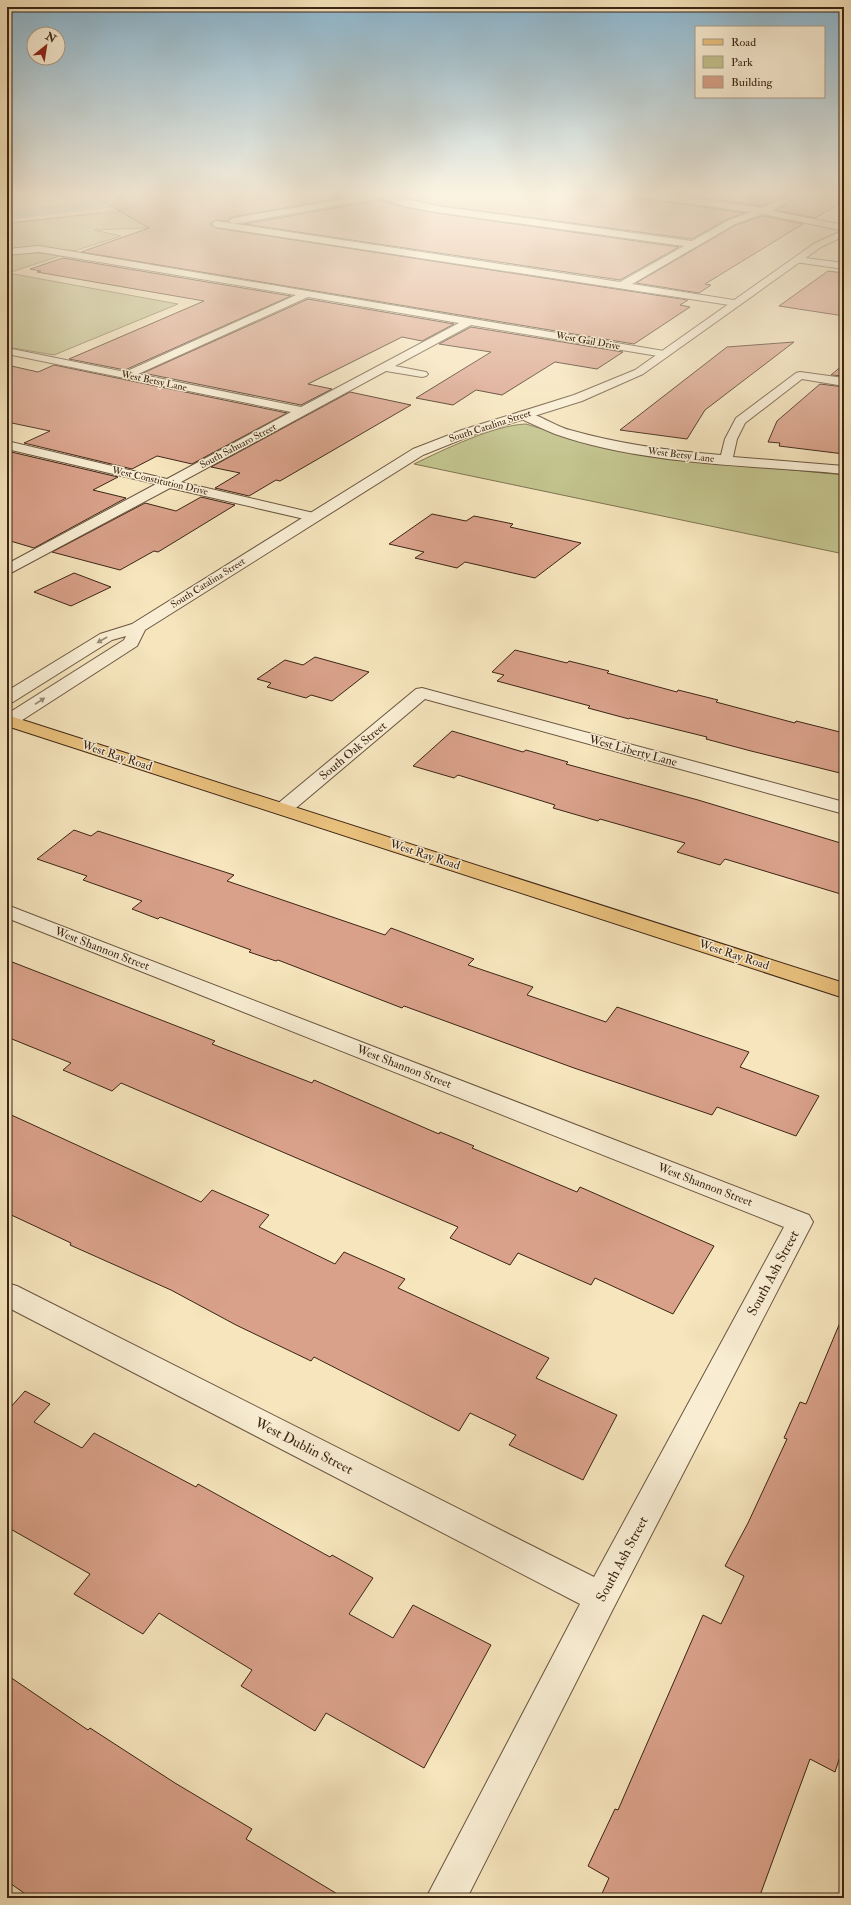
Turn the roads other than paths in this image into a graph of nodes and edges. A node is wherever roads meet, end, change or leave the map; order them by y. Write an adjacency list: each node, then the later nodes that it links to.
1 (241, 283): 6 (street, West Gail Drive)
2 (609, 283): 5 (street)
3 (627, 283): 5 (street)
4 (764, 283): 7 (street, South Catalina Street)
5 (623, 285): 7 (street)
6 (307, 294): 8 (street, West Gail Drive); 13 (street)
7 (736, 302): 10 (street, South Catalina Street)
8 (470, 321): 10 (street, West Gail Drive); 11 (street, South Sahuaro Street)
9 (7, 351): 13 (street, West Betsy Lane)
10 (664, 354): 16 (street, South Catalina Street)
11 (384, 367): 12 (street); 15 (street, South Sahuaro Street)
12 (422, 374)
13 (127, 375): 15 (street, West Betsy Lane)
14 (844, 382): 18 (street)
15 (302, 411): 20 (street, South Sahuaro Street)
16 (523, 415): 18 (street, West Betsy Lane); 21 (street, South Catalina Street)
17 (7, 446): 20 (street, West Constitution Drive)
18 (726, 460): 19 (street, West Betsy Lane)
19 (844, 470)
20 (169, 483): 21 (street, West Constitution Drive); 22 (street, South Sahuaro Street)
21 (313, 517): 23 (street, South Catalina Street)
22 (7, 570)
23 (138, 627): 25 (street, South Catalina Street, one-way to 25); 26 (street, South Catalina Street, one-way to 23)
24 (422, 693): 27 (street, West Liberty Lane); 28 (street, South Oak Street)
25 (7, 698)
26 (8, 721): 28 (main road, West Ray Road)
27 (844, 808)
28 (283, 809): 30 (main road, West Ray Road)
29 (7, 911): 31 (street, West Shannon Street)
30 (844, 991)
31 (800, 1222): 33 (street, South Ash Street)
32 (7, 1294): 33 (street, West Dublin Street)
33 (601, 1598): 34 (street, South Ash Street)
34 (446, 1898)

